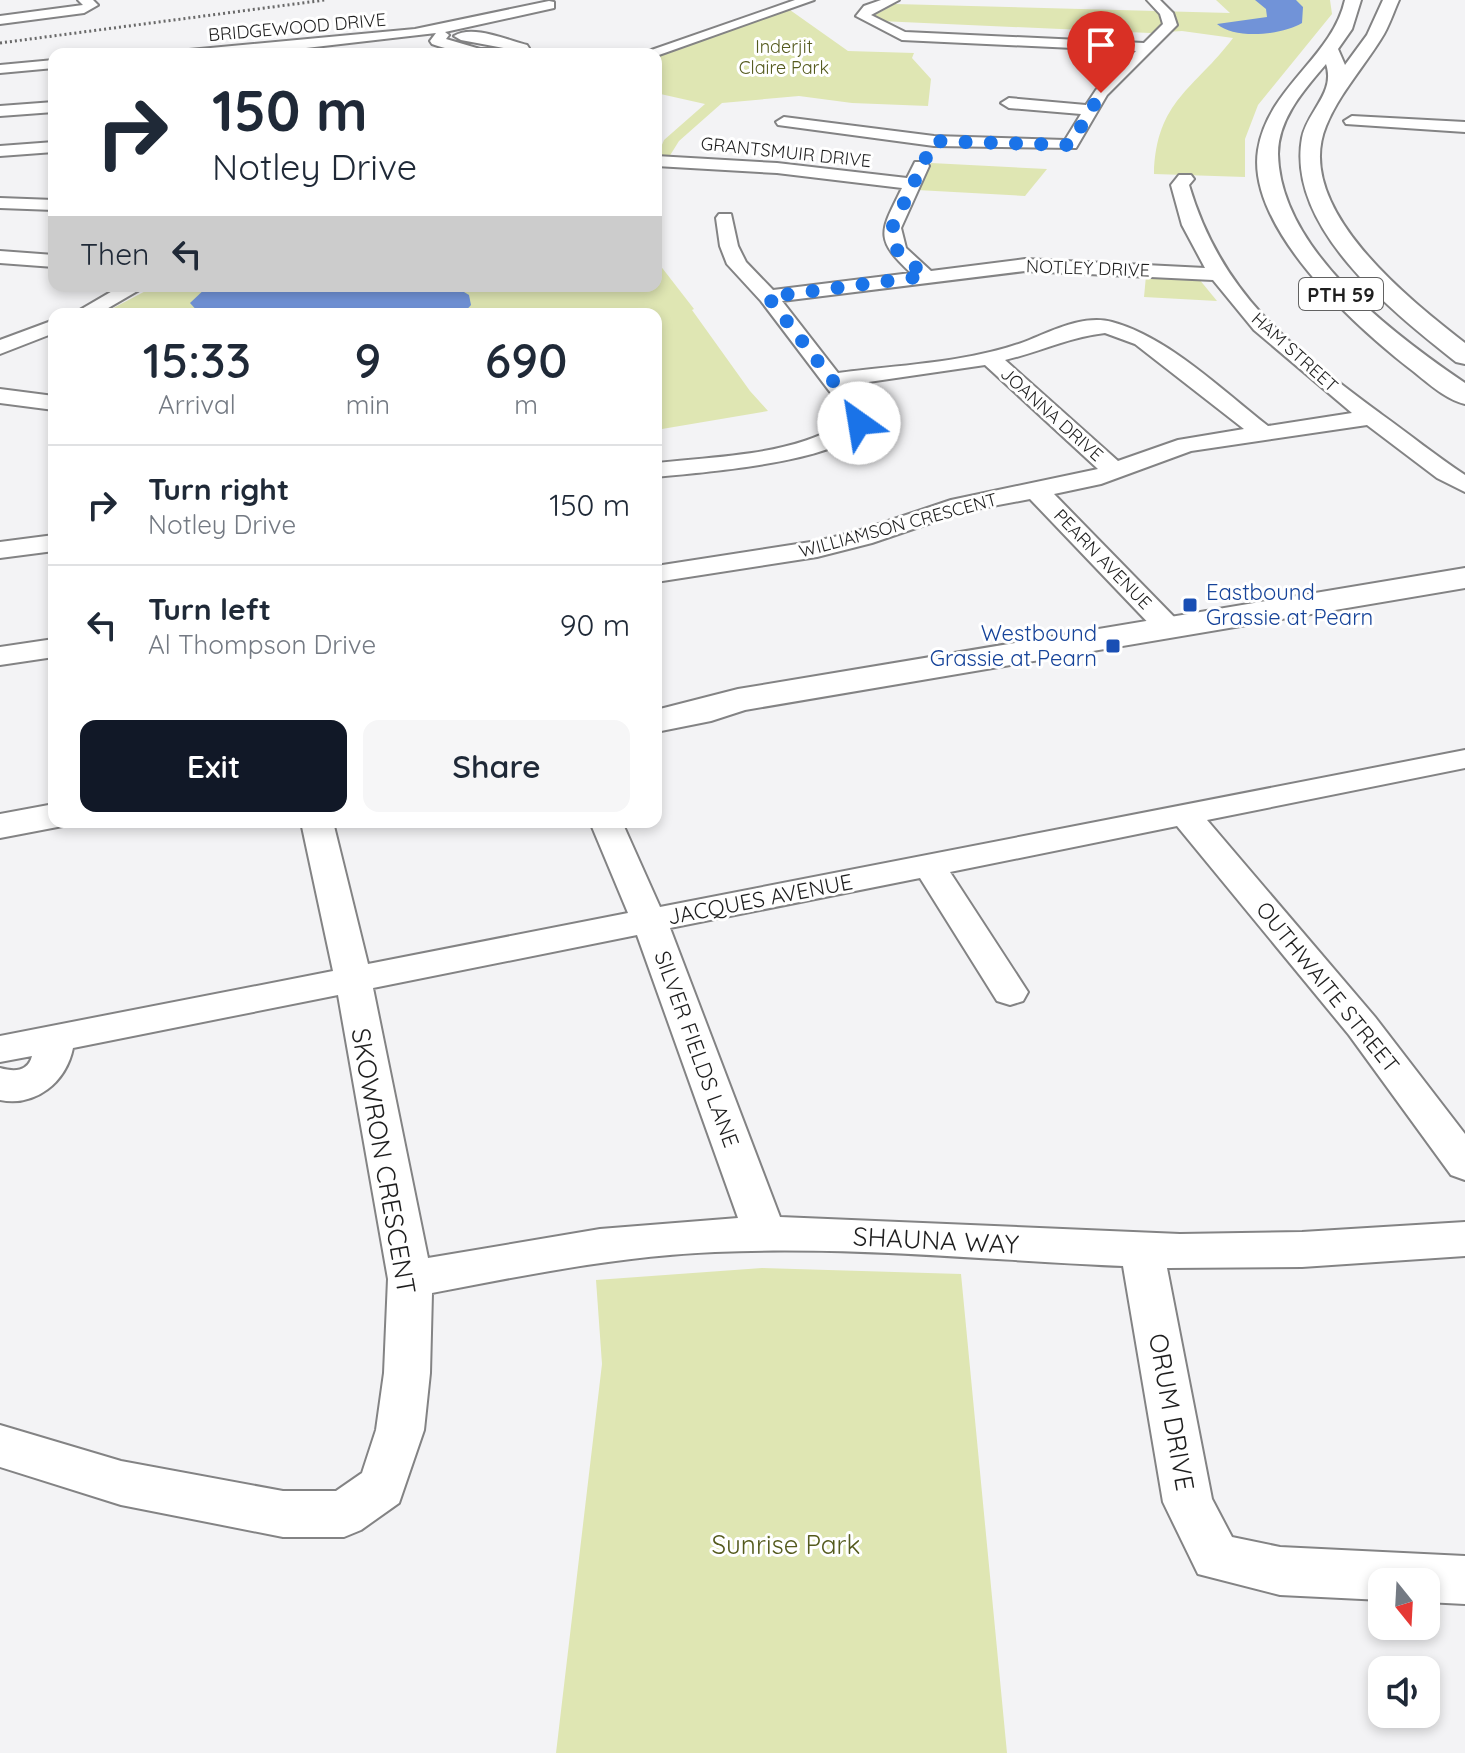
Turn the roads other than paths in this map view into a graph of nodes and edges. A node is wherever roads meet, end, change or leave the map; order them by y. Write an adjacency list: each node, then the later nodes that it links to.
1 (84, 0): 12 (street)
2 (506, 0): 9 (street)
3 (808, 0): 19 (street)
4 (865, 0): 8 (street)
5 (1153, 0): 15 (street)
6 (1344, 0): 11 (main road)
7 (1391, 0): 22 (main road)
8 (888, 2): 15 (street)
9 (549, 5): 10 (street); 14 (street, BRIDGEWOOD DRIVE)
10 (564, 8)
11 (1352, 9): 16 (main road, PTH 59)
12 (0, 20)
13 (392, 21): 14 (street)
14 (440, 34): 17 (street, BRIDGEWOOD DRIVE); 18 (street)
15 (1149, 47): 25 (street)
16 (1328, 47): 22 (main road); 52 (main road, PTH 59)
17 (223, 48)
18 (463, 48)
19 (662, 49)
20 (48, 65): 21 (street)
21 (0, 69)
22 (1335, 91): 48 (main road, PTH 59)
23 (1009, 103): 25 (street)
24 (48, 107): 26 (street)
25 (1088, 110): 30 (street)
26 (0, 111)
27 (1352, 121): 29 (street)
28 (784, 122): 30 (street)
29 (1465, 127)
30 (934, 141): 35 (street)
31 (48, 147): 32 (street)
32 (0, 151)
33 (662, 161): 35 (street, GRANTSMUIR DRIVE)
34 (1185, 179): 41 (street, HAM STREET)
35 (912, 184): 42 (street)
36 (0, 203): 37 (street)
37 (48, 205)
38 (725, 218): 44 (street)
39 (0, 257): 40 (street)
40 (48, 261)
41 (1218, 274): 42 (street, NOTLEY DRIVE); 54 (street, HAM STREET)
42 (925, 276): 44 (street, NOTLEY DRIVE)
43 (125, 292): 45 (street)
44 (768, 297): 50 (street)
45 (94, 308)
46 (48, 328): 47 (street)
47 (0, 348)
48 (1465, 356)
49 (990, 358): 50 (street); 55 (street); 57 (street, JOANNA DRIVE)
50 (831, 381): 56 (street)
51 (0, 396): 53 (street)
52 (1465, 396)
53 (48, 402)
54 (1371, 417): 55 (street, WILLIAMSON CRESCENT); 58 (street, HAM STREET)
55 (1261, 431): 57 (street, WILLIAMSON CRESCENT)
56 (662, 469)
57 (1114, 470): 59 (street, WILLIAMSON CRESCENT)
58 (1465, 485)
59 (1037, 491): 62 (street, WILLIAMSON CRESCENT); 64 (street, PEARN AVENUE)
60 (48, 544): 61 (street)
61 (0, 550)
62 (662, 573)
63 (1465, 578): 64 (main road)
64 (1168, 627): 67 (main road)
65 (48, 649): 66 (street)
66 (0, 656)
67 (738, 700): 68 (main road); 69 (main road)
68 (662, 706)
69 (662, 720)
70 (1465, 759): 71 (street, JACQUES AVENUE)
71 (1185, 815): 76 (street, JACQUES AVENUE); 83 (street, OUTHWAITE STREET)
72 (48, 817): 73 (main road)
73 (0, 826)
74 (318, 828): 78 (street, SKOWRON CRESCENT)
75 (609, 828): 77 (street, SILVER FIELDS LANE)
76 (930, 867): 77 (street, JACQUES AVENUE); 79 (street)
77 (649, 920): 78 (street, JACQUES AVENUE); 84 (street, SILVER FIELDS LANE)
78 (353, 979): 80 (street, JACQUES AVENUE); 87 (street, SKOWRON CRESCENT)
79 (1010, 992)
80 (55, 1038): 81 (street, JACQUES AVENUE); 82 (street)
81 (0, 1049)
82 (0, 1082)
83 (1465, 1164)
84 (765, 1234): 86 (street, SHAUNA WAY); 87 (street, SHAUNA WAY)
85 (1465, 1239): 86 (street, SHAUNA WAY)
86 (1142, 1250): 89 (street, ORUM DRIVE)
87 (410, 1279): 88 (street, SKOWRON CRESCENT)
88 (0, 1446)
89 (1465, 1580)

